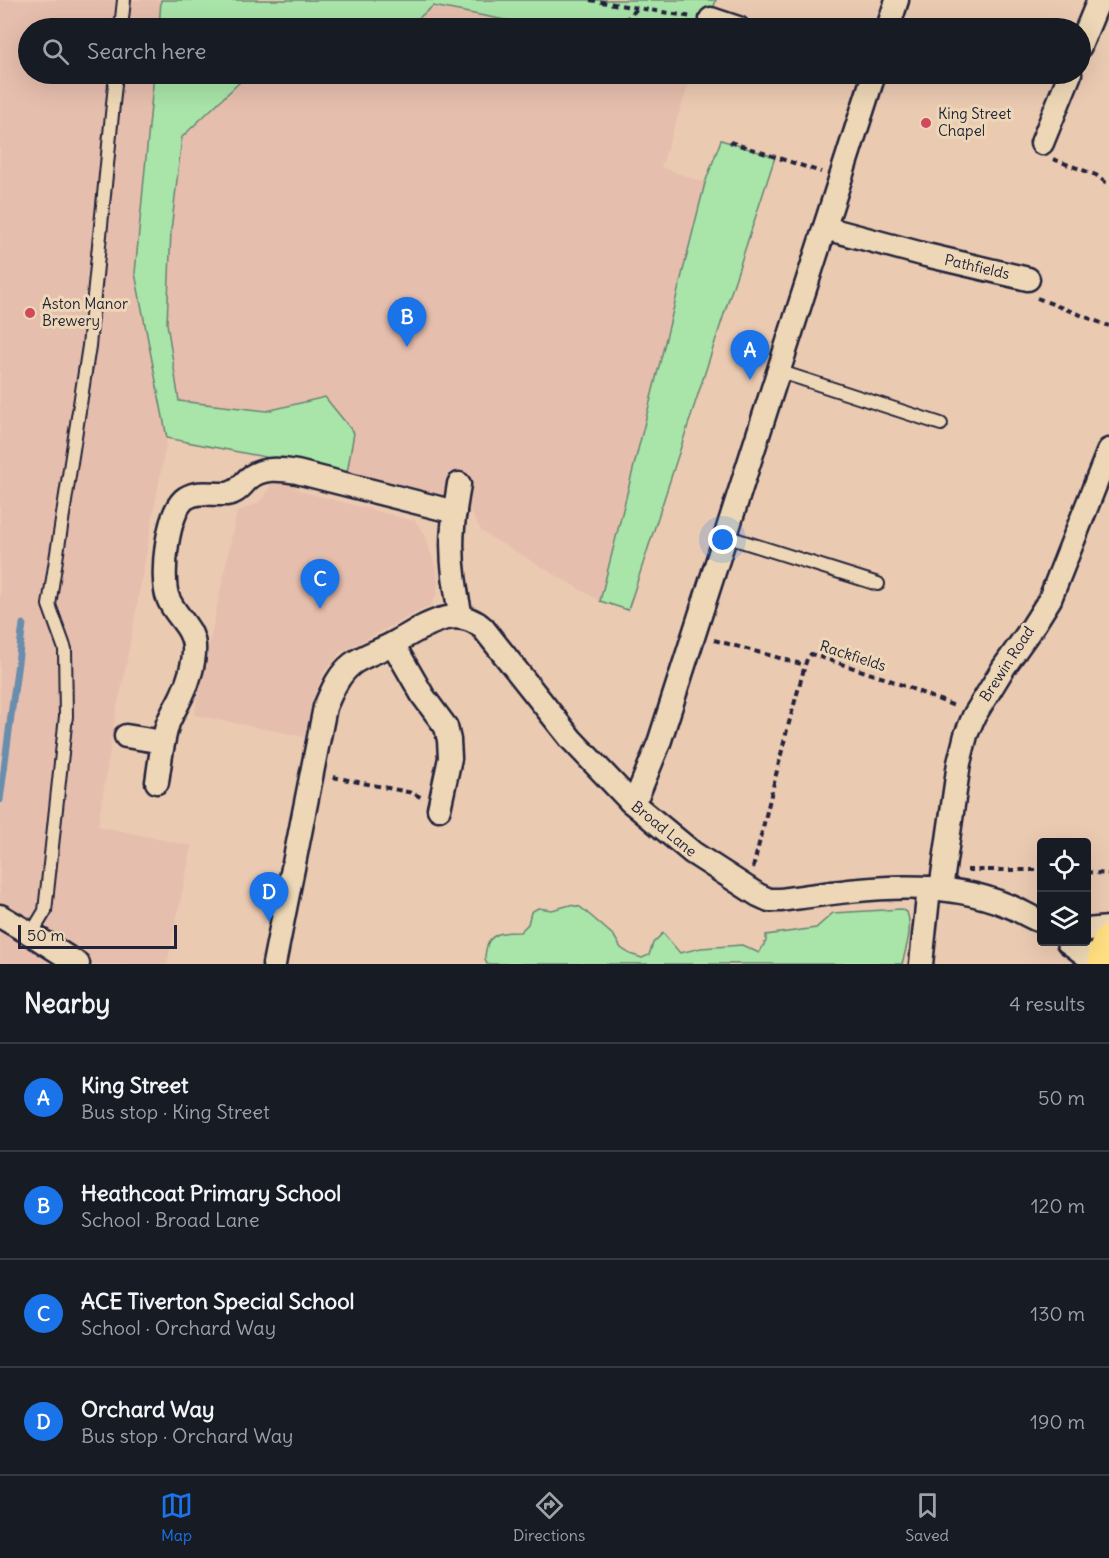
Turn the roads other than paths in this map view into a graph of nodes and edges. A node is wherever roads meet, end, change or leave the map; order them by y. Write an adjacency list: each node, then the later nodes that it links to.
1 (124, 0): 4 (lane)
2 (897, 0): 5 (street)
3 (1099, 0): 6 (street)
4 (122, 18)
5 (891, 18)
6 (1091, 19)
7 (115, 84): 32 (lane)
8 (870, 84): 11 (street)
9 (1066, 84): 10 (street)
10 (1042, 143)
11 (825, 228): 12 (street, Pathfields); 13 (street)
12 (1028, 279)
13 (778, 371): 14 (lane); 18 (street)
14 (941, 424)
15 (1109, 450): 27 (street, Brewin Road)
16 (459, 484): 17 (street)
17 (455, 512): 20 (street); 23 (street)
18 (725, 536): 19 (lane); 25 (street)
19 (878, 584)
20 (461, 617): 21 (street); 25 (street, Broad Lane)
21 (393, 644): 26 (street); 36 (street)
22 (126, 736): 23 (street)
23 (163, 742): 24 (street)
24 (157, 782)
25 (630, 801): 27 (street, Broad Lane)
26 (439, 809)
27 (937, 882): 29 (street, Broad Lane); 37 (street, Brewin Road)
28 (0, 916): 32 (street)
29 (1037, 921)
30 (1109, 928): 31 (street)
31 (1091, 930)
32 (31, 934): 35 (street)
33 (1109, 942): 39 (main road)
34 (1073, 946): 38 (street)
35 (76, 963)
36 (274, 964)
37 (921, 964)
38 (1098, 964)
39 (1105, 964)

